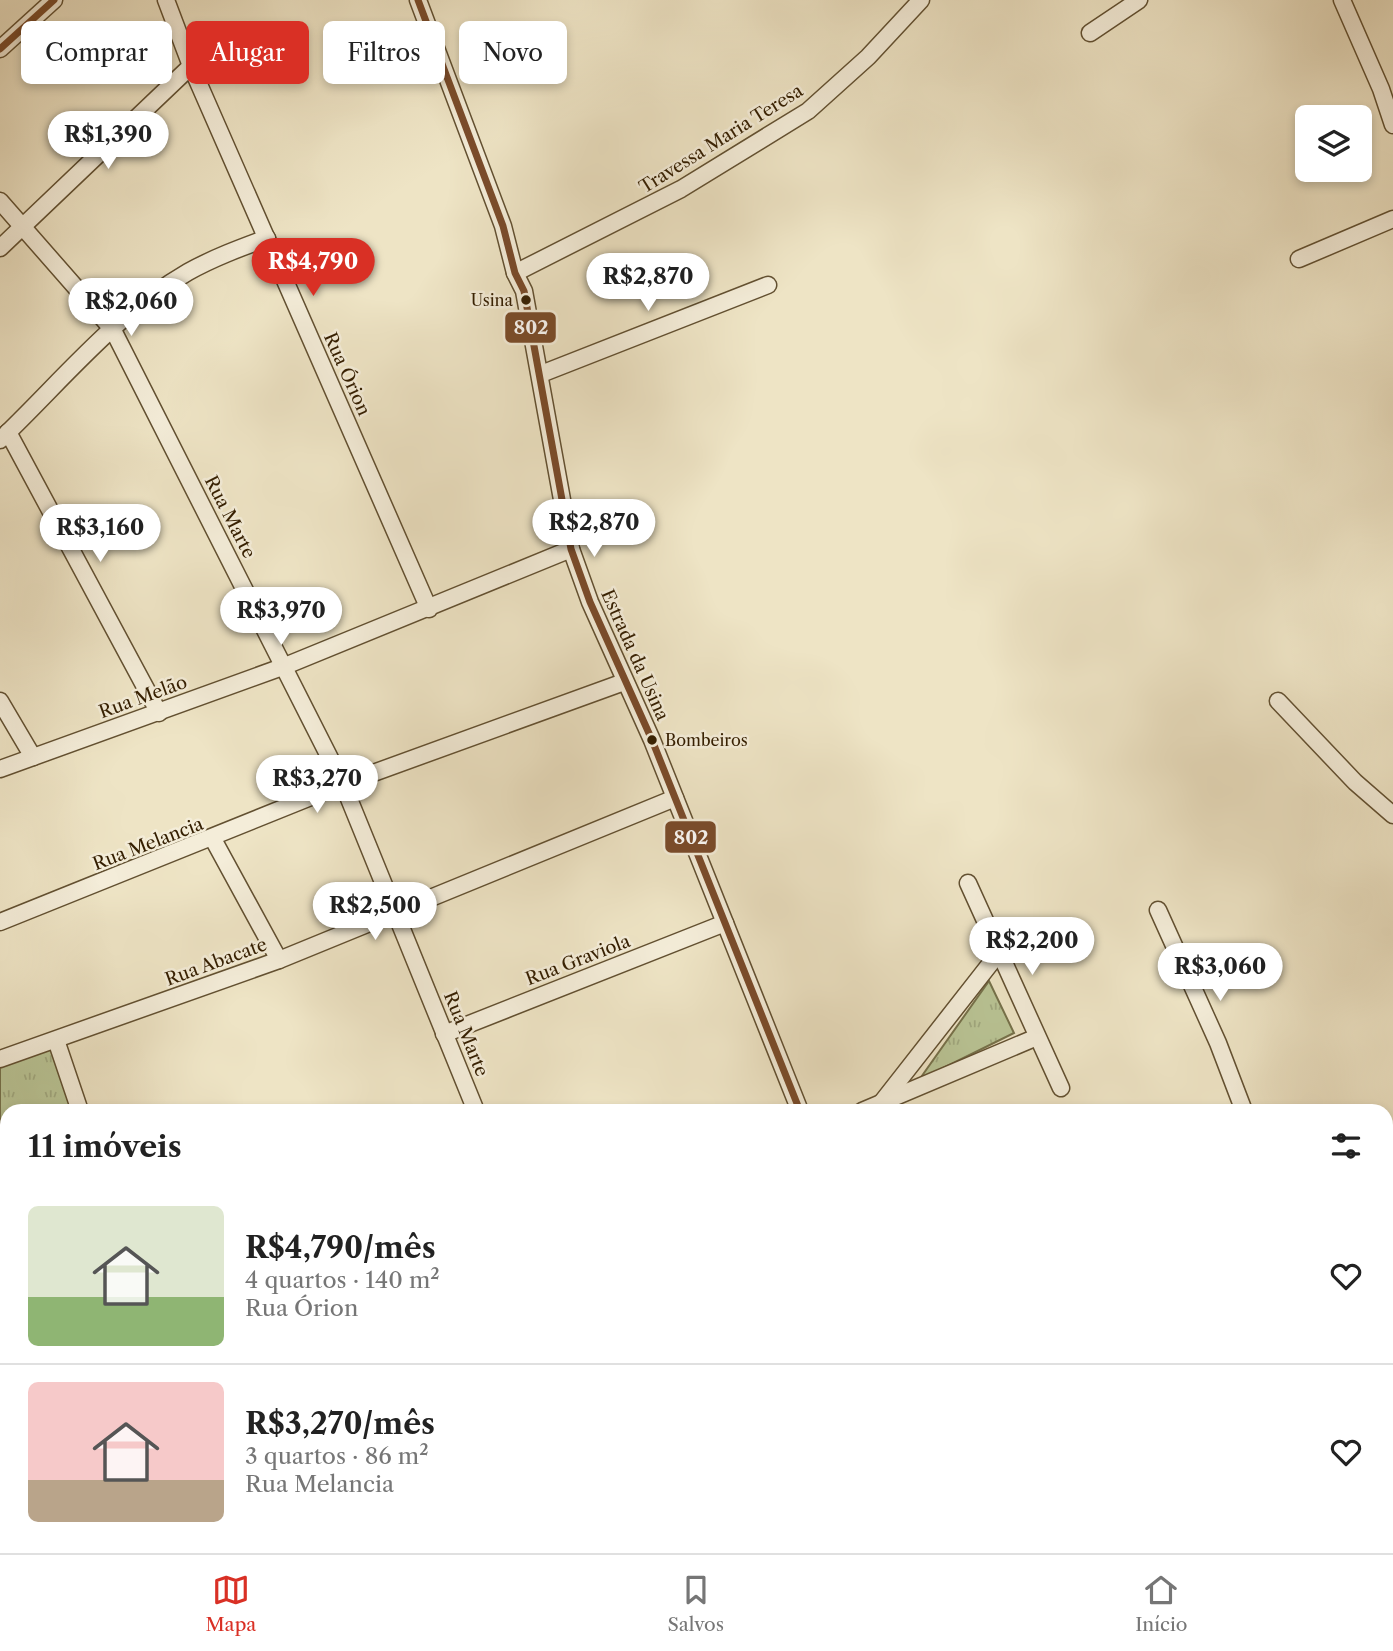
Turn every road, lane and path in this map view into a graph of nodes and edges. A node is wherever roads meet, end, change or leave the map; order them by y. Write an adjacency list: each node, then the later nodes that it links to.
1 (54, 0): 8 (street)
2 (166, 0): 9 (street, Rua Órion)
3 (418, 0): 20 (street, Estrada da Usina)
4 (920, 0): 20 (street, Travessa Maria Teresa)
5 (1139, 0): 7 (street)
6 (1342, 0): 12 (street)
7 (1090, 33)
8 (0, 49)
9 (186, 53)
10 (186, 71): 16 (street)
11 (199, 84): 17 (street, Rua Órion)
12 (1387, 86): 13 (street)
13 (1393, 125)
14 (0, 201): 16 (street, Rua Marte)
15 (1393, 219): 19 (street)
16 (25, 227): 18 (street); 22 (street, Rua Marte)
17 (267, 239): 22 (street); 26 (street, Rua Órion)
18 (0, 248)
19 (1299, 259)
20 (515, 273): 23 (street, Estrada da Usina)
21 (768, 285): 23 (street)
22 (113, 330): 24 (street); 27 (street, Rua Marte)
23 (541, 374): 25 (street, Estrada da Usina)
24 (4, 436): 31 (street)
25 (571, 549): 26 (street, Rua Melão); 28 (street, Estrada da Usina)
26 (429, 609): 27 (street, Rua Melão)
27 (285, 666): 31 (street, Rua Melão); 34 (street, Rua Marte)
28 (624, 682): 34 (street, Rua Melancia); 35 (street, Estrada da Usina)
29 (0, 701): 32 (street)
30 (1278, 701): 36 (street)
31 (159, 713): 32 (street, Rua Melão)
32 (33, 757): 33 (street, Rua Melão)
33 (0, 769)
34 (343, 785): 37 (street, Rua Melancia); 40 (street, Rua Marte)
35 (675, 798): 40 (street, Rua Abacate); 42 (street, Estrada da Usina)
36 (1393, 815)
37 (214, 839): 41 (street, Rua Melancia); 44 (street)
38 (968, 883): 43 (street)
39 (1158, 910): 55 (street)
40 (397, 914): 44 (street, Rua Abacate); 45 (street, Rua Marte)
41 (0, 922)
42 (725, 923): 45 (street, Rua Graviola); 53 (street, Estrada da Usina)
43 (1001, 950): 46 (street); 50 (street)
44 (279, 960): 47 (street, Rua Abacate)
45 (444, 1034): 52 (street, Rua Marte)
46 (1037, 1037): 49 (street); 50 (street)
47 (56, 1040): 48 (street, Rua Abacate); 51 (street)
48 (2, 1054)
49 (1061, 1088)
50 (882, 1102): 54 (street)
51 (78, 1104)
52 (473, 1104)
53 (797, 1104)
54 (878, 1104)
55 (1241, 1104)

